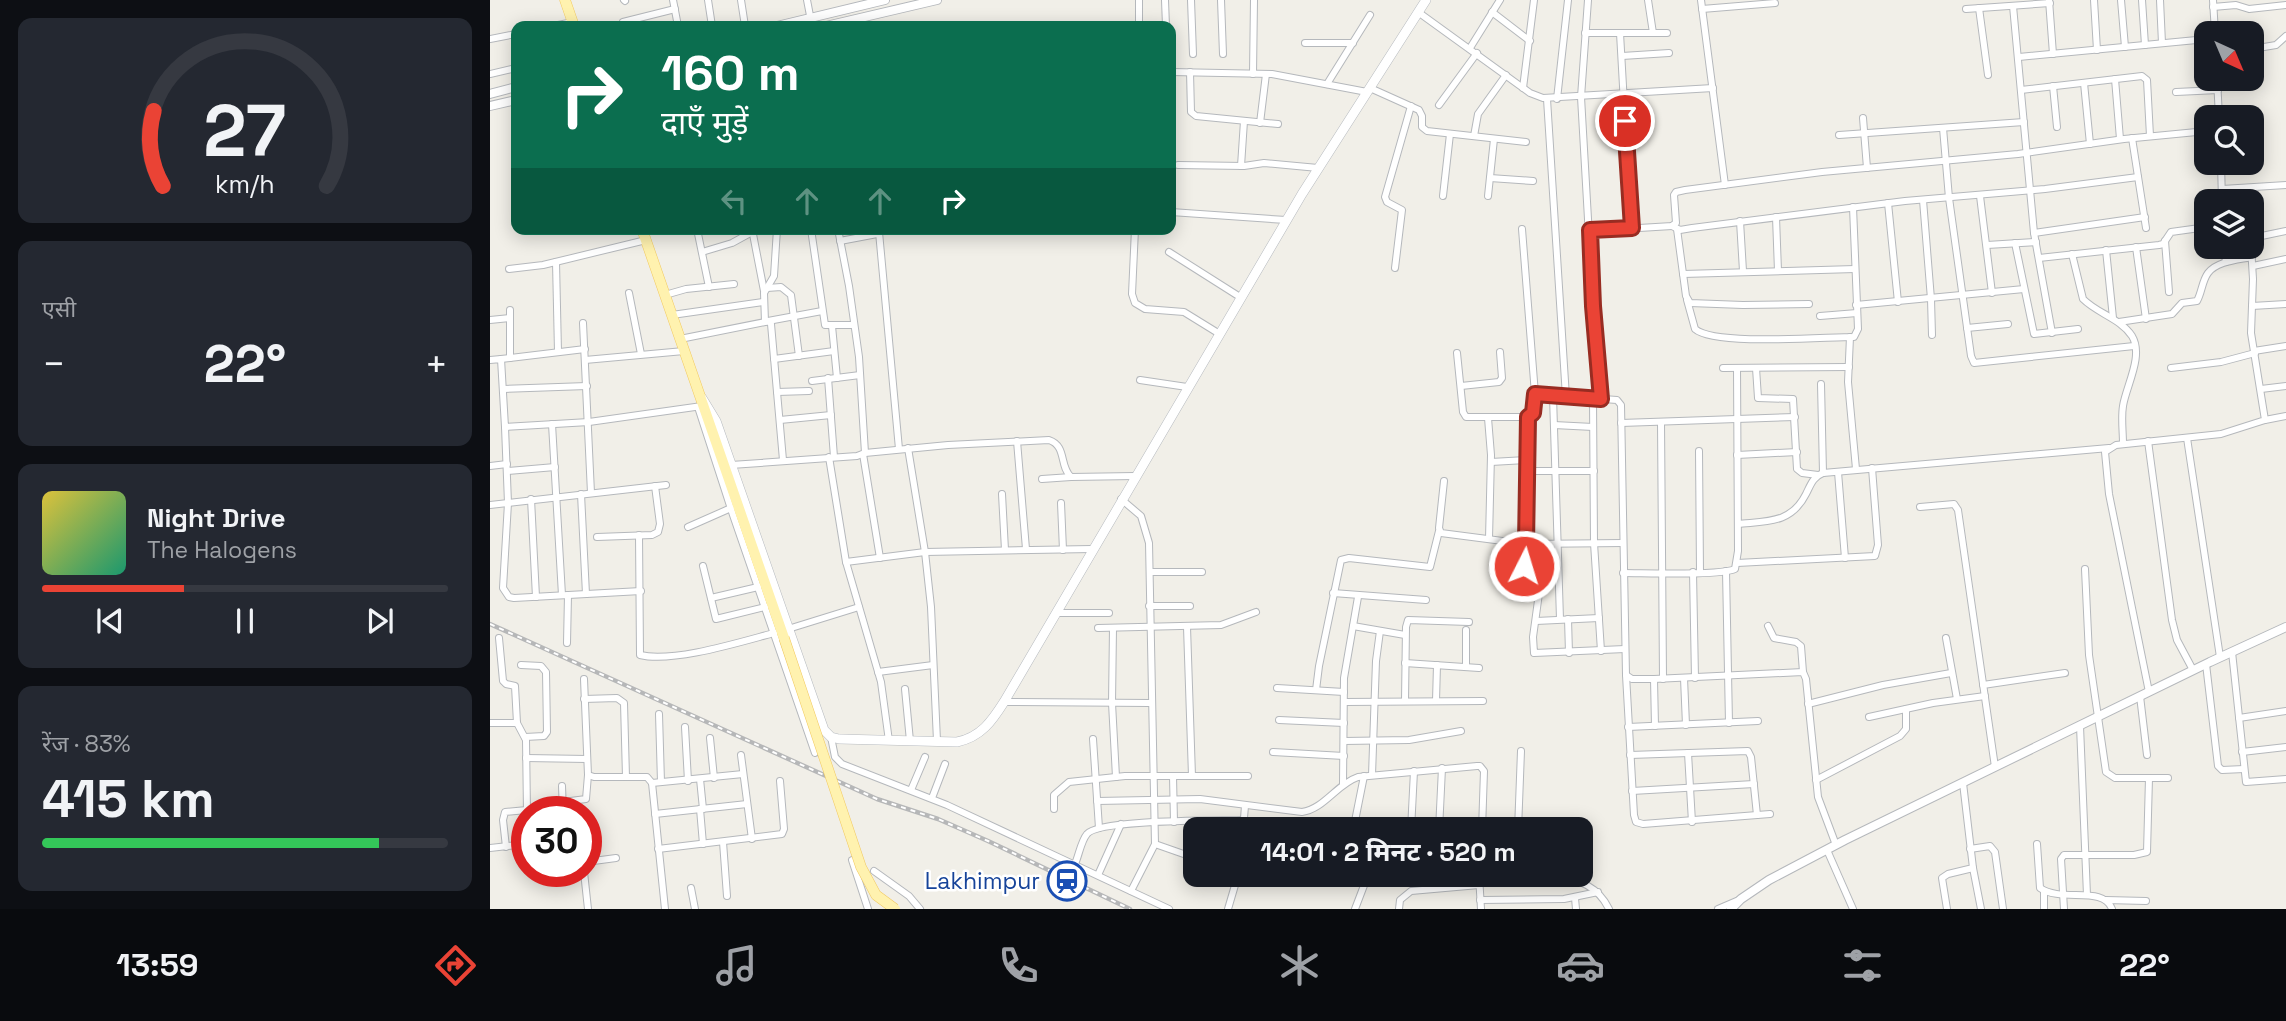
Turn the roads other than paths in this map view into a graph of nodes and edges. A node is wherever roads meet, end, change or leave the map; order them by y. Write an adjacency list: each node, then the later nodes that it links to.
1 (565, 0): 37 (main road)
2 (673, 0): 31 (street)
3 (708, 0): 40 (street)
4 (741, 0): 41 (street)
5 (807, 0): 42 (street)
6 (885, 0): 25 (street)
7 (937, 0): 44 (street)
8 (1139, 0): 45 (street)
9 (1165, 0): 46 (street)
10 (1192, 0): 66 (street)
11 (1222, 0): 67 (street)
12 (1254, 0): 75 (street)
13 (1426, 0): 34 (main road)
14 (1500, 0): 35 (street)
15 (1534, 0): 55 (street)
16 (1568, 0): 94 (street)
17 (1588, 0): 47 (street)
18 (1648, 0): 49 (street)
19 (1701, 0): 32 (street)
20 (2094, 0): 63 (street)
21 (2121, 0): 60 (street)
22 (2142, 0): 59 (street)
23 (2161, 0): 58 (street)
24 (2049, 1): 27 (street); 68 (street)
25 (860, 3): 43 (street)
26 (1775, 3): 32 (street)
27 (2010, 4): 30 (street); 70 (street)
28 (2213, 4): 29 (street)
29 (2286, 5)
30 (1979, 8): 33 (street); 78 (street)
31 (675, 9): 38 (street); 39 (street)
32 (1702, 9): 84 (street)
33 (1966, 9)
34 (1418, 12): 62 (street); 86 (main road)
35 (1492, 12): 55 (street); 62 (street)
36 (1370, 15): 57 (street)
37 (572, 21)
38 (626, 21)
39 (677, 21)
40 (711, 21)
41 (744, 21)
42 (811, 21)
43 (814, 21)
44 (856, 21)
45 (1139, 21)
46 (1166, 21)
47 (1585, 33): 48 (street); 92 (street)
48 (1620, 33): 49 (street); 69 (street)
49 (1653, 33): 50 (street)
50 (1668, 33)
51 (511, 35): 53 (street)
52 (2286, 36): 61 (street)
53 (490, 39)
54 (2194, 40): 58 (street)
55 (1530, 41): 83 (street)
56 (1305, 43): 57 (street)
57 (1353, 43): 81 (street)
58 (2162, 43): 59 (street)
59 (2145, 45): 60 (street)
60 (2125, 47): 63 (street)
61 (2264, 47)
62 (1470, 48): 64 (street)
63 (2098, 50): 68 (street)
64 (1477, 53): 77 (street); 96 (street)
65 (1669, 53): 69 (street)
66 (1193, 54)
67 (1223, 54)
68 (2053, 54): 70 (street)
69 (1622, 56): 91 (street)
70 (2019, 57): 87 (street)
71 (511, 69): 74 (street)
72 (1176, 72): 73 (street)
73 (1190, 72): 75 (street); 100 (street)
74 (490, 74)
75 (1253, 74): 76 (street)
76 (1266, 74): 81 (street); 102 (street)
77 (1506, 75): 83 (street); 110 (street)
78 (1987, 75)
79 (2115, 79): 80 (street); 111 (street); 114 (street)
80 (2084, 83): 82 (street); 116 (street)
81 (1327, 84): 86 (street)
82 (2053, 86): 87 (street); 105 (street)
83 (1524, 88): 93 (street)
84 (1713, 88): 91 (street); 127 (street)
85 (511, 89): 90 (street)
86 (1368, 90): 98 (street); 121 (main road)
87 (2021, 90): 101 (street)
88 (2197, 91): 89 (street)
89 (2176, 92)
90 (490, 94)
91 (1624, 94): 92 (street); 142 (street)
92 (1581, 97): 94 (street); 147 (street)
93 (1547, 99): 94 (street); 260 (street)
94 (1557, 99)
95 (511, 101): 97 (street)
96 (1439, 105)
97 (490, 106)
98 (1411, 106): 108 (street); 180 (street)
99 (1863, 118): 107 (street)
100 (1244, 121): 102 (street); 120 (street)
101 (2024, 122): 104 (street); 117 (street)
102 (1260, 123): 103 (street)
103 (1278, 124)
104 (1943, 128): 107 (street); 118 (street)
105 (2057, 128)
106 (2194, 132): 111 (street)
107 (1864, 133): 109 (street); 122 (street)
108 (1450, 134): 110 (street); 130 (street)
109 (1839, 135)
110 (1474, 136): 113 (street)
111 (2150, 136): 112 (street)
112 (2132, 138): 114 (street); 123 (street)
113 (1494, 139): 115 (street); 124 (street)
114 (2120, 139): 116 (street)
115 (1527, 142)
116 (2090, 144): 117 (street)
117 (2027, 153): 118 (street); 129 (street)
118 (1946, 161): 122 (street); 133 (street)
119 (1178, 165): 120 (street)
120 (1241, 166): 121 (street)
121 (1318, 168): 140 (main road)
122 (1867, 168): 127 (street)
123 (2138, 177): 129 (street); 139 (street)
124 (1490, 178): 125 (street); 131 (street)
125 (1533, 181)
126 (2286, 185): 128 (street)
127 (1725, 186): 143 (street)
128 (2235, 189)
129 (2031, 191): 132 (street); 149 (street)
130 (1443, 196)
131 (1488, 196)
132 (1980, 196): 133 (street); 166 (street)
133 (1949, 198): 134 (street); 194 (street)
134 (1923, 200): 135 (street); 196 (street)
135 (1888, 203): 136 (street); 199 (street)
136 (1853, 207): 138 (street); 181 (street)
137 (1176, 212): 140 (street)
138 (1776, 217): 141 (street); 184 (street)
139 (2145, 217): 144 (street); 149 (street)
140 (1286, 220): 195 (main road)
141 (1740, 221): 143 (street); 183 (street)
142 (1632, 228): 143 (street); 147 (street)
143 (1674, 228): 185 (street)
144 (2146, 228)
145 (1522, 229): 258 (street)
146 (2194, 229): 163 (street)
147 (1590, 230): 261 (street)
148 (2286, 231): 161 (street)
149 (2034, 233): 164 (street)
150 (641, 235): 177 (street)
151 (644, 235): 193 (main road)
152 (698, 235): 169 (street)
153 (739, 235): 169 (street)
154 (753, 235): 188 (street)
155 (776, 235): 188 (street)
156 (812, 235): 204 (street)
157 (839, 235): 162 (street)
158 (864, 235): 162 (street)
159 (880, 235): 283 (street)
160 (1135, 235): 218 (street)
161 (2264, 236)
162 (840, 241): 214 (street)
163 (2165, 241): 167 (street); 190 (street)
164 (2036, 242): 165 (street); 172 (street)
165 (2015, 243): 166 (street); 189 (street)
166 (1987, 245): 192 (street)
167 (2136, 247): 168 (street); 208 (street)
168 (2106, 250): 171 (street); 210 (street)
169 (702, 252): 187 (street)
170 (1170, 252): 195 (street)
171 (2072, 254): 172 (street); 210 (street)
172 (2039, 258): 219 (street)
173 (2226, 259): 178 (street)
174 (2242, 259): 178 (street)
175 (2252, 259): 179 (street)
176 (2286, 259): 179 (street)
177 (556, 262): 182 (street); 228 (street)
178 (2226, 262): 208 (street)
179 (2253, 267): 202 (street)
180 (1395, 268)
181 (1855, 269): 184 (street); 203 (street)
182 (509, 270)
183 (1743, 271): 184 (street); 185 (street)
184 (1778, 271)
185 (1683, 274): 197 (street)
186 (734, 284): 187 (street)
187 (709, 287): 193 (street)
188 (765, 289): 198 (street); 206 (street)
189 (2024, 289): 192 (street); 219 (street)
190 (2169, 292)
191 (629, 293): 231 (street)
192 (1992, 293): 194 (street)
193 (665, 295): 205 (main road)
194 (1962, 295): 196 (street); 216 (street)
195 (1240, 297): 218 (main road)
196 (1931, 299): 199 (street); 220 (street)
197 (1687, 300): 200 (street); 221 (street)
198 (763, 302): 205 (street); 211 (street)
199 (1898, 302): 203 (street)
200 (1809, 304)
201 (2286, 304): 202 (street)
202 (2252, 306): 230 (street)
203 (1857, 309): 207 (street); 221 (street)
204 (822, 311): 206 (street); 215 (street)
205 (672, 315): 222 (main road)
206 (794, 316): 211 (street); 233 (street)
207 (1820, 316)
208 (2146, 319): 210 (street)
209 (490, 320): 234 (street)
210 (2116, 320): 223 (street)
211 (767, 321): 222 (street); 236 (street)
212 (583, 323): 225 (street)
213 (2008, 324): 216 (street)
214 (855, 325): 215 (street); 244 (street)
215 (832, 326): 227 (street)
216 (1967, 328): 223 (street)
217 (2078, 329): 219 (street)
218 (1218, 333): 253 (main road)
219 (2052, 333)
220 (1932, 335)
221 (1850, 337): 239 (street)
222 (680, 339): 226 (main road)
223 (2134, 346): 281 (street)
224 (2286, 346): 230 (street)
225 (585, 349): 228 (street); 238 (street)
226 (684, 351): 231 (street); 262 (main road)
227 (834, 351): 233 (street); 245 (street)
228 (558, 352): 234 (street)
229 (1500, 352): 251 (street)
230 (2255, 352): 242 (street); 255 (street)
231 (641, 354): 238 (street)
232 (1457, 354): 251 (street)
233 (799, 356): 236 (street)
234 (510, 358): 235 (street)
235 (501, 359): 237 (street); 254 (street)
236 (774, 359): 257 (street)
237 (490, 360)
238 (585, 360): 250 (street)
239 (1849, 367): 243 (street); 298 (street)
240 (1723, 368): 241 (street)
241 (1737, 368): 243 (street); 269 (street)
242 (2171, 368)
243 (1756, 369): 266 (street)
244 (860, 375): 245 (street); 287 (street)
245 (837, 377): 246 (street)
246 (828, 378): 248 (street); 263 (street)
247 (1140, 380): 253 (street)
248 (812, 381)
249 (1821, 384): 303 (street)
250 (587, 386): 254 (street); 271 (street)
251 (1461, 386): 267 (street)
252 (2286, 386): 255 (street)
253 (1187, 387): 304 (main road)
254 (504, 389): 276 (street)
255 (2261, 389): 270 (street)
256 (809, 391): 257 (street)
257 (777, 393): 268 (street)
258 (1535, 394): 259 (street); 265 (street)
259 (1553, 396): 260 (street); 275 (street)
260 (1566, 397): 261 (street)
261 (1597, 399): 273 (street); 277 (street)
262 (702, 405): 271 (street); 293 (main road); 320 (street); 569 (main road, bridge)
263 (831, 415): 268 (street); 289 (street)
264 (2286, 416): 270 (street)
265 (1528, 417): 267 (street); 291 (street)
266 (1795, 417): 269 (street); 286 (street)
267 (1488, 418): 292 (street)
268 (780, 420): 290 (street)
269 (1737, 420): 272 (street); 288 (street)
270 (2265, 420): 278 (street)
271 (589, 422): 274 (street); 310 (street)
272 (1661, 422): 273 (street); 345 (street)
273 (1621, 423): 330 (street)
274 (552, 424): 276 (street); 295 (street)
275 (1554, 425): 277 (street); 300 (street)
276 (505, 427): 296 (street)
277 (1593, 427): 301 (street)
278 (2187, 438): 280 (street); 387 (street)
279 (1017, 440): 284 (street); 305 (street); 331 (street)
280 (2148, 441): 281 (street); 395 (street)
281 (2123, 444): 282 (street)
282 (2109, 448): 297 (street); 412 (street)
283 (899, 449): 284 (street); 287 (street)
284 (908, 449): 335 (street)
285 (1699, 451): 346 (street)
286 (1797, 452): 288 (street); 303 (street)
287 (864, 453): 289 (street); 336 (street)
288 (1737, 455): 321 (street)
289 (831, 457): 290 (street); 338 (street)
290 (783, 460): 293 (street)
291 (1528, 460): 292 (street); 299 (street)
292 (1491, 461): 326 (street)
293 (731, 465): 374 (main road)
294 (490, 466): 296 (street)
295 (555, 467): 296 (street); 313 (street)
296 (508, 468): 316 (street)
297 (1872, 468): 298 (street); 337 (street)
298 (1856, 469): 302 (street)
299 (1528, 471): 300 (street); 329 (street)
300 (1554, 471): 301 (street); 327 (street)
301 (1594, 471): 328 (street)
302 (1838, 472): 303 (street); 337 (street)
303 (1821, 474): 321 (street)
304 (1135, 476): 305 (street); 315 (main road)
305 (1071, 477): 306 (street)
306 (1042, 479)
307 (1444, 481): 323 (street)
308 (666, 485): 309 (street)
309 (655, 486): 310 (street); 324 (street)
310 (591, 493): 311 (street)
311 (581, 494): 313 (street); 351 (street)
312 (1002, 494): 332 (street)
313 (557, 496): 314 (street); 352 (street)
314 (531, 499): 316 (street); 353 (street)
315 (1121, 499): 334 (main road); 343 (street)
316 (508, 503): 318 (street); 353 (street)
317 (1061, 503): 333 (street)
318 (490, 505)
319 (1920, 507): 407 (street)
320 (730, 508): 322 (street); 348 (street)
321 (1738, 524): 339 (street)
322 (688, 527)
323 (1440, 531): 326 (street); 350 (street)
324 (639, 535): 325 (street); 349 (street)
325 (597, 537)
326 (1489, 539): 329 (street)
327 (1556, 542): 328 (street); 329 (street); 365 (street)
328 (1594, 542): 330 (street); 364 (street)
329 (1525, 543): 366 (street)
330 (1623, 543): 347 (street)
331 (1026, 549): 332 (street); 333 (street)
332 (1005, 550): 335 (street)
333 (1063, 550): 334 (street)
334 (1092, 550): 362 (main road)
335 (925, 552): 336 (street); 391 (street)
336 (880, 558): 338 (street)
337 (1845, 558): 339 (street)
338 (846, 562): 360 (street)
339 (1737, 563): 342 (street)
340 (703, 566): 355 (street)
341 (2085, 569): 430 (street)
342 (1726, 571): 346 (street); 401 (street)
343 (1150, 572): 344 (street); 357 (street)
344 (1202, 572)
345 (1661, 572): 346 (street); 347 (street); 406 (street)
346 (1697, 572): 403 (street)
347 (1623, 573): 381 (street)
348 (758, 587): 355 (street); 359 (street)
349 (641, 590): 351 (street); 376 (street)
350 (1333, 593): 354 (street); 410 (street)
351 (586, 594): 352 (street)
352 (565, 595): 353 (street); 380 (street)
353 (536, 597)
354 (1358, 597): 356 (street); 367 (street)
355 (711, 598): 359 (street)
356 (1426, 600)
357 (1149, 606): 358 (street); 373 (street)
358 (1190, 606)
359 (765, 607): 376 (street)
360 (859, 607): 374 (street); 396 (street)
361 (1256, 612): 369 (street)
362 (1056, 613): 363 (street); 420 (main road)
363 (1109, 613)
364 (1599, 618): 365 (street); 384 (street)
365 (1564, 619): 366 (street); 386 (street)
366 (1536, 621): 386 (street)
367 (1353, 626): 375 (street); 411 (street)
368 (1768, 626): 397 (street)
369 (1187, 627): 373 (street); 476 (street)
370 (2286, 627): 385 (street)
371 (1097, 628): 372 (street)
372 (1113, 628): 373 (street); 423 (street)
373 (1150, 628): 424 (street)
374 (788, 629): 445 (main road)
375 (1380, 631): 377 (street); 422 (street)
376 (774, 633): 457 (street)
377 (1405, 635): 388 (street); 393 (street)
378 (499, 638): 383 (street)
379 (1946, 638): 398 (street)
380 (567, 643)
381 (1625, 649): 384 (street); 400 (street)
382 (490, 651): 383 (street)
383 (501, 651): 435 (street)
384 (1601, 651): 386 (street)
385 (2232, 652): 387 (street); 431 (street)
386 (1569, 653)
387 (2220, 657): 389 (street)
388 (1405, 663): 392 (street); 417 (street)
389 (2206, 664): 395 (street); 469 (street)
390 (521, 665): 444 (street)
391 (933, 665): 396 (street); 450 (street)
392 (1437, 665): 393 (street); 418 (street)
393 (1466, 667): 394 (street)
394 (1479, 668)
395 (2193, 670): 412 (street)
396 (878, 672): 448 (street)
397 (1803, 672): 401 (street); 425 (street)
398 (1951, 673): 416 (street); 425 (street)
399 (2065, 673): 407 (street)
400 (1626, 675): 405 (street); 442 (street)
401 (1728, 676): 403 (street); 437 (street)
402 (1684, 678): 403 (street); 406 (street); 438 (street)
403 (1695, 678)
404 (584, 679): 415 (street)
405 (1654, 679): 406 (street); 439 (street)
406 (1663, 679)
407 (1983, 685): 413 (street)
408 (1277, 688): 410 (street)
409 (905, 690): 449 (street)
410 (1316, 690): 411 (street)
411 (1344, 692): 421 (street)
412 (2149, 692): 414 (street)
413 (1984, 696): 416 (street); 467 (street)
414 (2140, 696): 430 (street); 461 (street)
415 (584, 699): 465 (street); 479 (street)
416 (1957, 699): 426 (street)
417 (1405, 701): 418 (street); 422 (street)
418 (1436, 701): 419 (street)
419 (1483, 701)
420 (1004, 702): 423 (street); 450 (main road)
421 (1345, 702): 422 (street); 436 (street)
422 (1376, 702): 452 (street)
423 (1112, 703): 424 (street); 480 (street)
424 (1150, 703): 474 (street)
425 (1808, 704): 488 (street)
426 (1906, 709): 429 (street); 488 (street)
427 (2286, 711): 431 (street)
428 (659, 714): 490 (street)
429 (1870, 717)
430 (2098, 717): 440 (street); 482 (street)
431 (2239, 718): 456 (street)
432 (1279, 720): 436 (street)
433 (1758, 721): 437 (street)
434 (490, 723): 435 (street)
435 (517, 723): 444 (street)
436 (1345, 723): 451 (street)
437 (1729, 723): 438 (street)
438 (1686, 725): 439 (street)
439 (1655, 726): 442 (street)
440 (2080, 726): 467 (street); 539 (street)
441 (685, 727): 487 (street)
442 (1628, 727): 460 (street)
443 (1461, 731): 452 (street)
444 (525, 737): 464 (street)
445 (831, 737): 448 (main road); 497 (street)
446 (710, 738): 481 (street)
447 (1093, 739): 485 (street)
448 (889, 741): 449 (main road)
449 (910, 741): 450 (main road)
450 (937, 741)
451 (1344, 741): 452 (street); 462 (street)
452 (1375, 741): 473 (street)
453 (2286, 747): 456 (street)
454 (1521, 751): 519 (street)
455 (1273, 752): 462 (street)
456 (2242, 752): 469 (street)
457 (815, 753)
458 (1688, 753): 460 (street); 494 (street); 496 (street)
459 (741, 755): 471 (street)
460 (1630, 755): 498 (street)
461 (2147, 755)
462 (1344, 756): 493 (street)
463 (925, 757): 497 (street)
464 (526, 758): 465 (street); 499 (street)
465 (587, 760): 472 (street)
466 (945, 764): 502 (street)
467 (1995, 767): 492 (street)
468 (1442, 768): 470 (street); 517 (street); 518 (street)
469 (2244, 769): 486 (street)
470 (1414, 771): 473 (street); 516 (street)
471 (743, 774): 481 (street); 506 (street)
472 (588, 775): 479 (street); 501 (street)
473 (1372, 775): 478 (street)
474 (1152, 776): 475 (street); 480 (street); 505 (street)
475 (1173, 776): 476 (street); 503 (street)
476 (1192, 776): 477 (street)
477 (1248, 776)
478 (1364, 776): 493 (street); 515 (street)
479 (626, 777): 491 (street)
480 (1116, 777): 485 (street)
481 (713, 778): 484 (street)
482 (2149, 778): 483 (street); 539 (street)
483 (2168, 778)
484 (700, 779): 487 (street); 508 (street)
485 (1095, 779): 504 (street); 509 (street)
486 (2286, 779)
487 (688, 780): 490 (street)
488 (1815, 780): 531 (street)
489 (780, 781): 526 (street)
490 (661, 782): 491 (street)
491 (652, 783): 511 (street)
492 (1963, 783): 531 (street); 536 (street)
493 (1343, 784): 507 (street)
494 (1754, 784): 496 (street); 513 (street)
495 (562, 786): 500 (street)
496 (1689, 788): 498 (street); 523 (street)
497 (911, 790): 502 (street)
498 (1632, 791): 523 (street)
499 (527, 796)
500 (563, 796)
501 (586, 796)
502 (932, 798): 543 (street)
503 (1173, 800): 505 (street); 507 (street); 521 (street)
504 (1097, 801): 505 (street); 525 (street)
505 (1153, 801): 520 (street)
506 (747, 804): 508 (street); 526 (street)
507 (1245, 806): 514 (street)
508 (701, 809): 511 (street); 528 (street)
509 (1054, 809)
510 (511, 812): 533 (street)
511 (655, 814): 535 (street)
512 (1770, 814): 513 (street)
513 (1757, 816): 523 (street)
514 (1244, 817)
515 (1356, 817)
516 (1412, 817)
517 (1440, 817)
518 (1482, 817)
519 (1518, 817)
520 (1153, 822): 521 (street); 524 (street); 529 (street)
521 (1174, 822): 522 (street)
522 (1183, 822)
523 (1692, 822)
524 (1121, 824): 525 (street); 546 (street)
525 (1099, 828): 543 (street)
526 (752, 839): 527 (street)
527 (723, 842): 528 (street); 559 (street)
528 (704, 844): 535 (street)
529 (1155, 844): 538 (street); 554 (street)
530 (2037, 844): 555 (street)
531 (1836, 845): 537 (street)
532 (511, 846): 533 (street)
533 (506, 847): 534 (street)
534 (490, 848)
535 (658, 849): 566 (street)
536 (1970, 849): 544 (street); 583 (street)
537 (1827, 850): 561 (street); 580 (street)
538 (1183, 855)
539 (2085, 855): 557 (street); 558 (street)
540 (616, 858): 541 (street)
541 (602, 860)
542 (852, 860): 568 (street)
543 (1075, 864): 546 (street)
544 (1973, 869): 581 (street); 582 (street)
545 (874, 871): 570 (street)
546 (1098, 875): 554 (street)
547 (586, 887): 565 (street)
548 (1234, 887): 572 (street)
549 (1363, 887): 573 (street)
550 (1439, 887): 574 (street)
551 (1479, 887): 562 (street)
552 (1590, 887): 556 (street)
553 (691, 888): 567 (street)
554 (1131, 891): 571 (street)
555 (2044, 891): 557 (street); 584 (street)
556 (1598, 892): 560 (street); 577 (street)
557 (2063, 895): 558 (street); 585 (street)
558 (2087, 895): 563 (street)
559 (727, 896)
560 (1575, 898): 562 (street); 576 (street)
561 (1741, 899): 578 (street); 579 (street)
562 (1480, 900): 575 (street)
563 (2106, 900): 564 (street); 586 (street)
564 (2146, 901)
565 (588, 909)
566 (665, 909)
567 (695, 909)
568 (868, 909)
569 (895, 909)
570 (920, 909)
571 (1169, 909)
572 (1228, 909)
573 (1355, 909)
574 (1399, 909)
575 (1480, 909)
576 (1576, 909)
577 (1609, 909)
578 (1718, 909)
579 (1731, 909)
580 (1853, 909)
581 (1947, 909)
582 (1981, 909)
583 (2003, 909)
584 (2044, 909)
585 (2064, 909)
586 (2112, 909)

